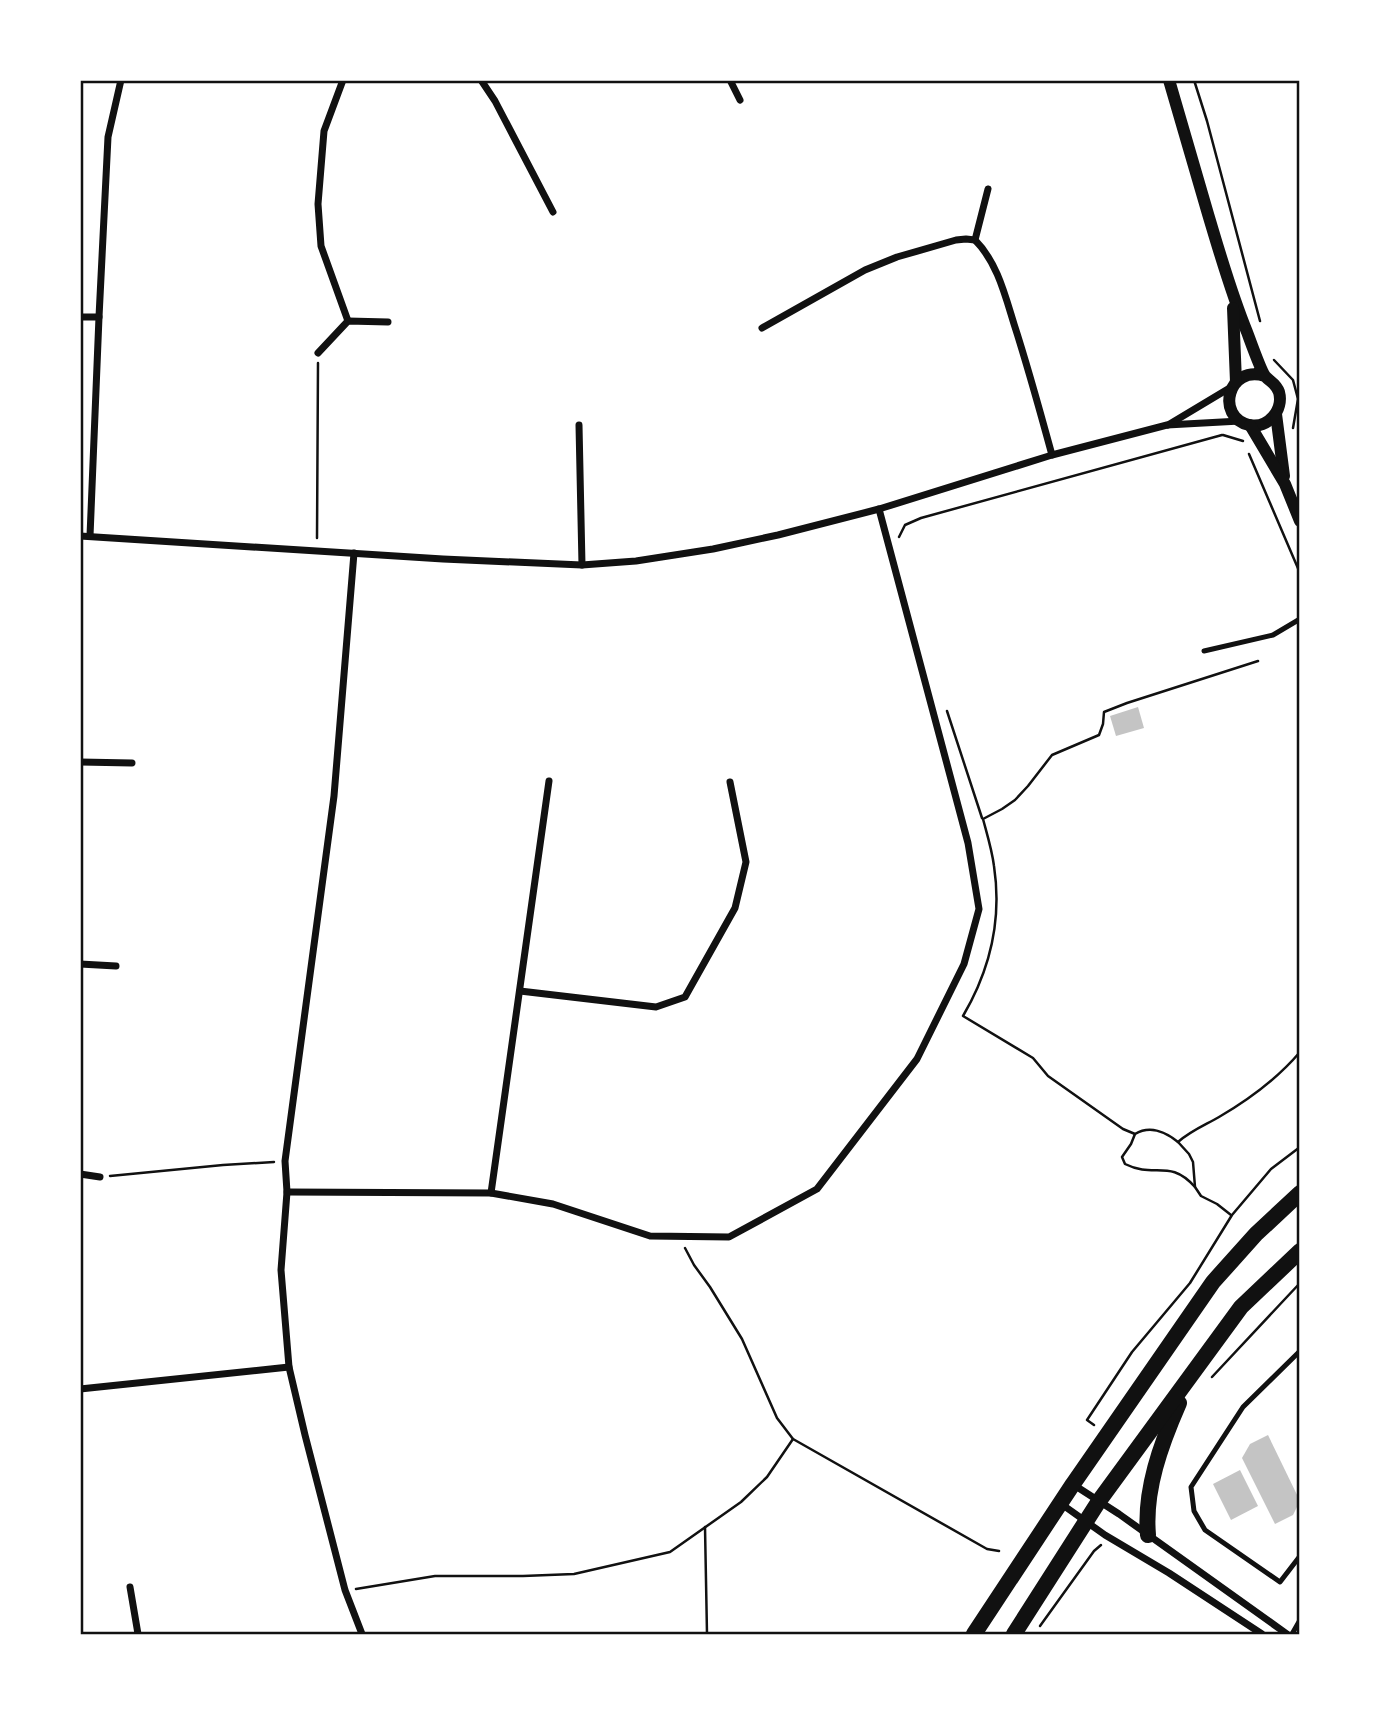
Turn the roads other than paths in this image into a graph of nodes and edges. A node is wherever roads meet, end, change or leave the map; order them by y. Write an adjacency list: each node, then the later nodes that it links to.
1 (121, 80): 12 (street)
2 (343, 80): 13 (street)
3 (481, 80): 8 (street)
4 (730, 80): 6 (street)
5 (1169, 80): 10 (street)
6 (740, 100)
7 (988, 189): 9 (street)
8 (553, 212)
9 (975, 240): 15 (street); 23 (street)
10 (1233, 297): 17 (street); 18 (street)
11 (80, 317): 12 (street)
12 (99, 317): 28 (street)
13 (348, 321): 14 (street); 16 (street)
14 (387, 322)
15 (762, 328)
16 (318, 353)
17 (1265, 376): 18 (street); 19 (street)
18 (1235, 383): 20 (street); 22 (street)
19 (1276, 414): 20 (street); 24 (street)
20 (1245, 423): 22 (street); 24 (street)
21 (579, 425): 30 (street)
22 (1167, 425): 23 (street)
23 (1052, 455): 25 (street)
24 (1285, 484): 26 (street)
25 (879, 509): 30 (street); 43 (street)
26 (1300, 521)
27 (80, 536): 28 (street)
28 (90, 536): 29 (street)
29 (354, 553): 30 (street); 42 (street)
30 (582, 565)
31 (1300, 619): 32 (lane)
32 (1204, 651)
33 (80, 762): 34 (street)
34 (132, 763)
35 (549, 781): 39 (street)
36 (730, 782): 39 (street)
37 (80, 964): 38 (street)
38 (116, 967)
39 (520, 991): 43 (street)
40 (80, 1174): 41 (street)
41 (100, 1177)
42 (287, 1192): 43 (street); 47 (street)
43 (491, 1193)
44 (1300, 1193): 50 (main road)
45 (1300, 1251): 48 (main road)
46 (1300, 1351): 55 (lane)
47 (289, 1367): 49 (street); 59 (street)
48 (1191, 1375): 51 (main road); 54 (main road)
49 (80, 1389)
50 (1073, 1484): 51 (street); 52 (main road)
51 (1099, 1501): 53 (main road); 54 (street)
52 (1060, 1503): 53 (street); 60 (main road)
53 (1087, 1521): 61 (main road); 62 (street)
54 (1147, 1535): 63 (street)
55 (1300, 1556)
56 (130, 1587): 58 (street)
57 (1300, 1620): 63 (lane)
58 (138, 1634)
59 (362, 1634)
60 (974, 1634)
61 (1014, 1634)
62 (1262, 1634)
63 (1290, 1634)

